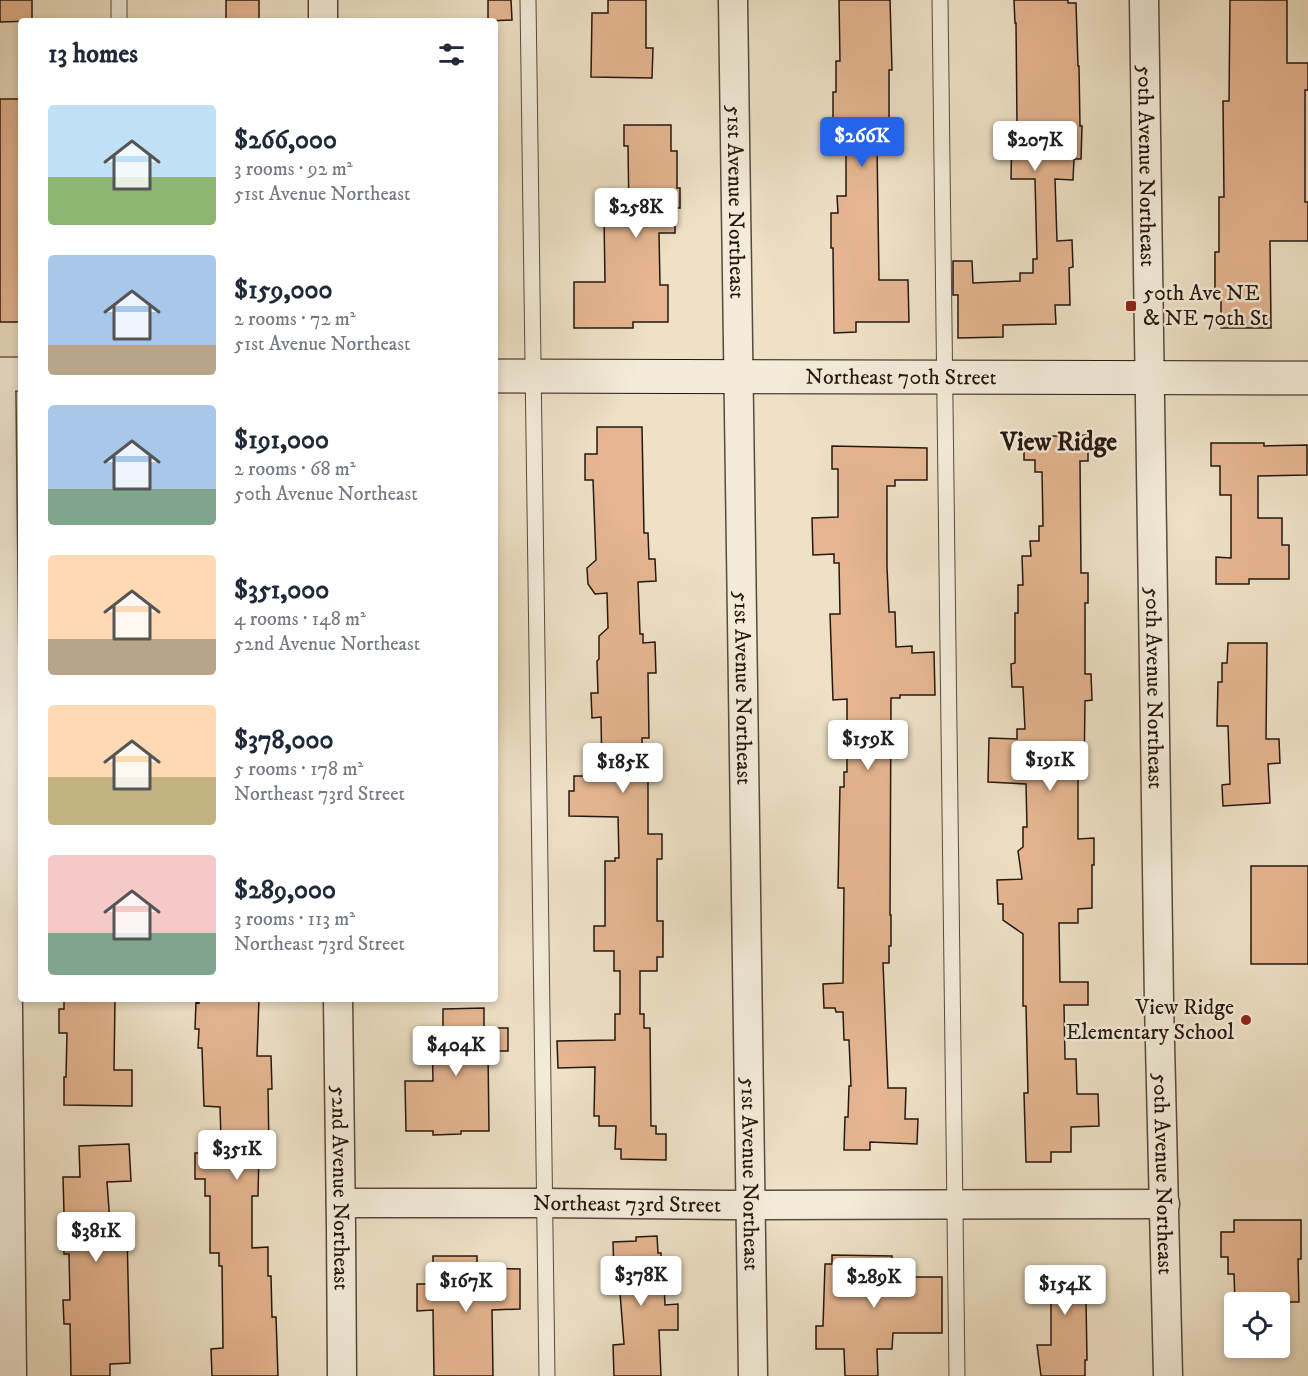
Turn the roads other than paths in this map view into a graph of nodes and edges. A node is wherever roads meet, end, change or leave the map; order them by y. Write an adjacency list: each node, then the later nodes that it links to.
1 (119, 0): 7 (lane)
2 (323, 0): 8 (street)
3 (528, 0): 11 (lane)
4 (733, 0): 12 (street, 51st Avenue Northeast)
5 (940, 0): 13 (lane)
6 (1144, 0): 14 (street, 50th Avenue Northeast)
7 (119, 18)
8 (323, 18)
9 (7, 374): 22 (street)
10 (498, 375): 11 (street, Northeast 70th Street)
11 (533, 376): 12 (street, Northeast 70th Street); 18 (lane)
12 (738, 376): 13 (street, Northeast 70th Street); 21 (street, 51st Avenue Northeast)
13 (944, 377): 14 (street, Northeast 70th Street); 19 (lane)
14 (1149, 378): 15 (street, Northeast 70th Street); 20 (street, 50th Avenue Northeast)
15 (1308, 378)
16 (338, 1002): 17 (street, 52nd Avenue Northeast)
17 (341, 1203): 18 (street, Northeast 73rd Street); 23 (street, 52nd Avenue Northeast)
18 (545, 1203): 21 (street, Northeast 73rd Street); 24 (lane)
19 (954, 1204): 20 (street, Northeast 73rd Street); 21 (street, Northeast 73rd Street); 26 (lane)
20 (1165, 1204): 27 (street, 50th Avenue Northeast)
21 (751, 1205): 25 (street, 51st Avenue Northeast)
22 (12, 1376)
23 (342, 1376)
24 (547, 1376)
25 (753, 1376)
26 (957, 1376)
27 (1168, 1376)

